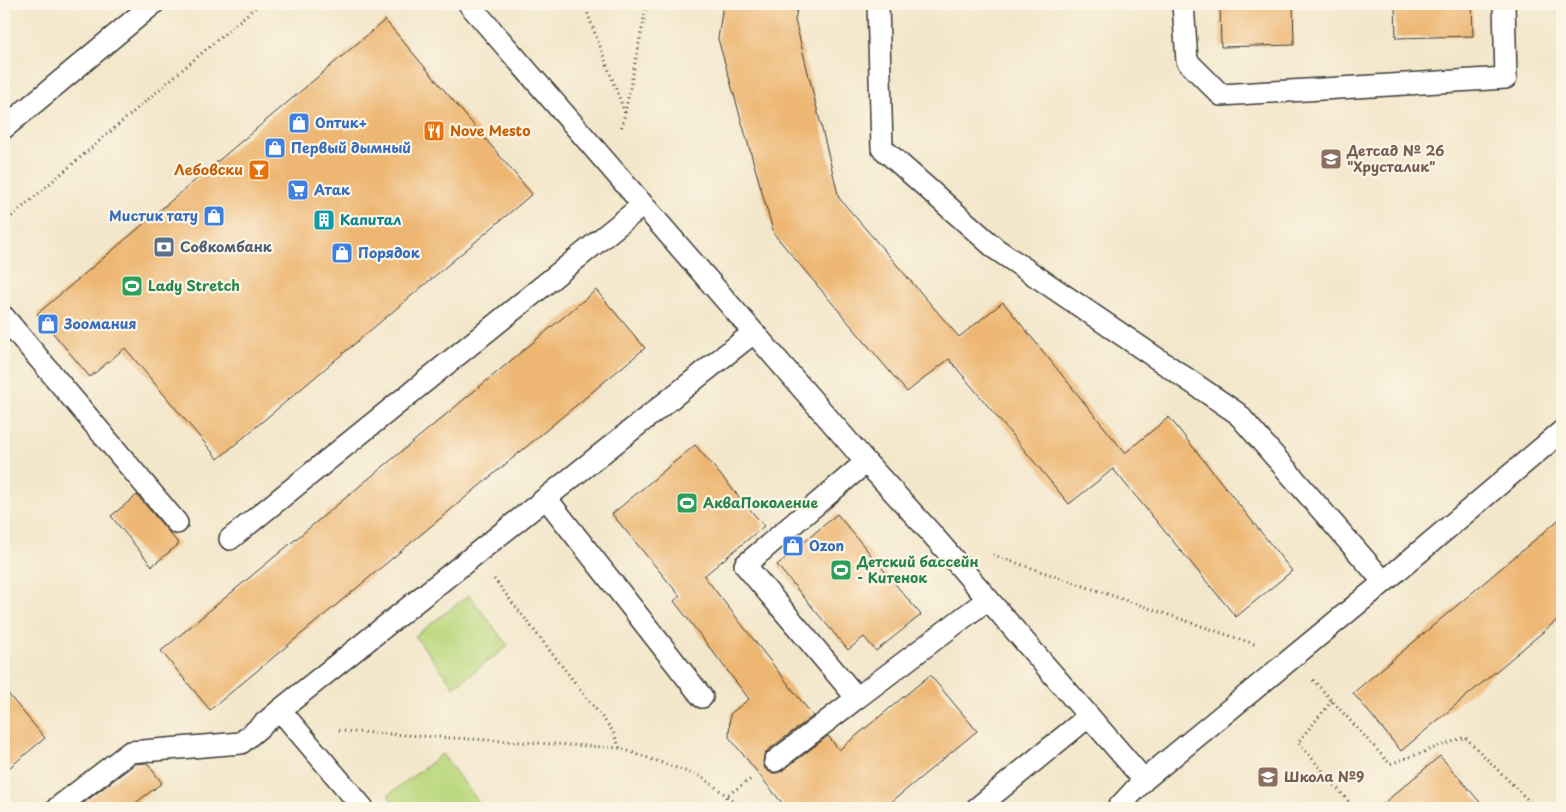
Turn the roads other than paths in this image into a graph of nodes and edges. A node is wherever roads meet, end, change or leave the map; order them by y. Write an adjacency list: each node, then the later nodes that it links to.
1 (154, 4): 6 (lane)
2 (469, 4): 7 (lane)
3 (878, 4): 15 (lane)
4 (1183, 4): 5 (lane)
5 (1504, 4)
6 (4, 128)
7 (643, 205): 9 (lane); 14 (lane)
8 (4, 317): 13 (lane)
9 (753, 333): 11 (lane); 12 (lane)
10 (1562, 431): 15 (lane)
11 (866, 462): 16 (lane); 18 (lane)
12 (546, 498): 17 (lane); 19 (lane)
13 (177, 524)
14 (230, 539)
15 (1384, 582): 22 (lane)
16 (988, 599): 18 (lane); 20 (lane)
17 (702, 697)
18 (857, 698): 21 (lane)
19 (280, 710): 23 (lane); 24 (lane)
20 (1089, 716): 22 (lane); 25 (lane)
21 (775, 761)
22 (1144, 780): 26 (lane)
23 (58, 808)
24 (363, 808)
25 (977, 808)
26 (1118, 808)

